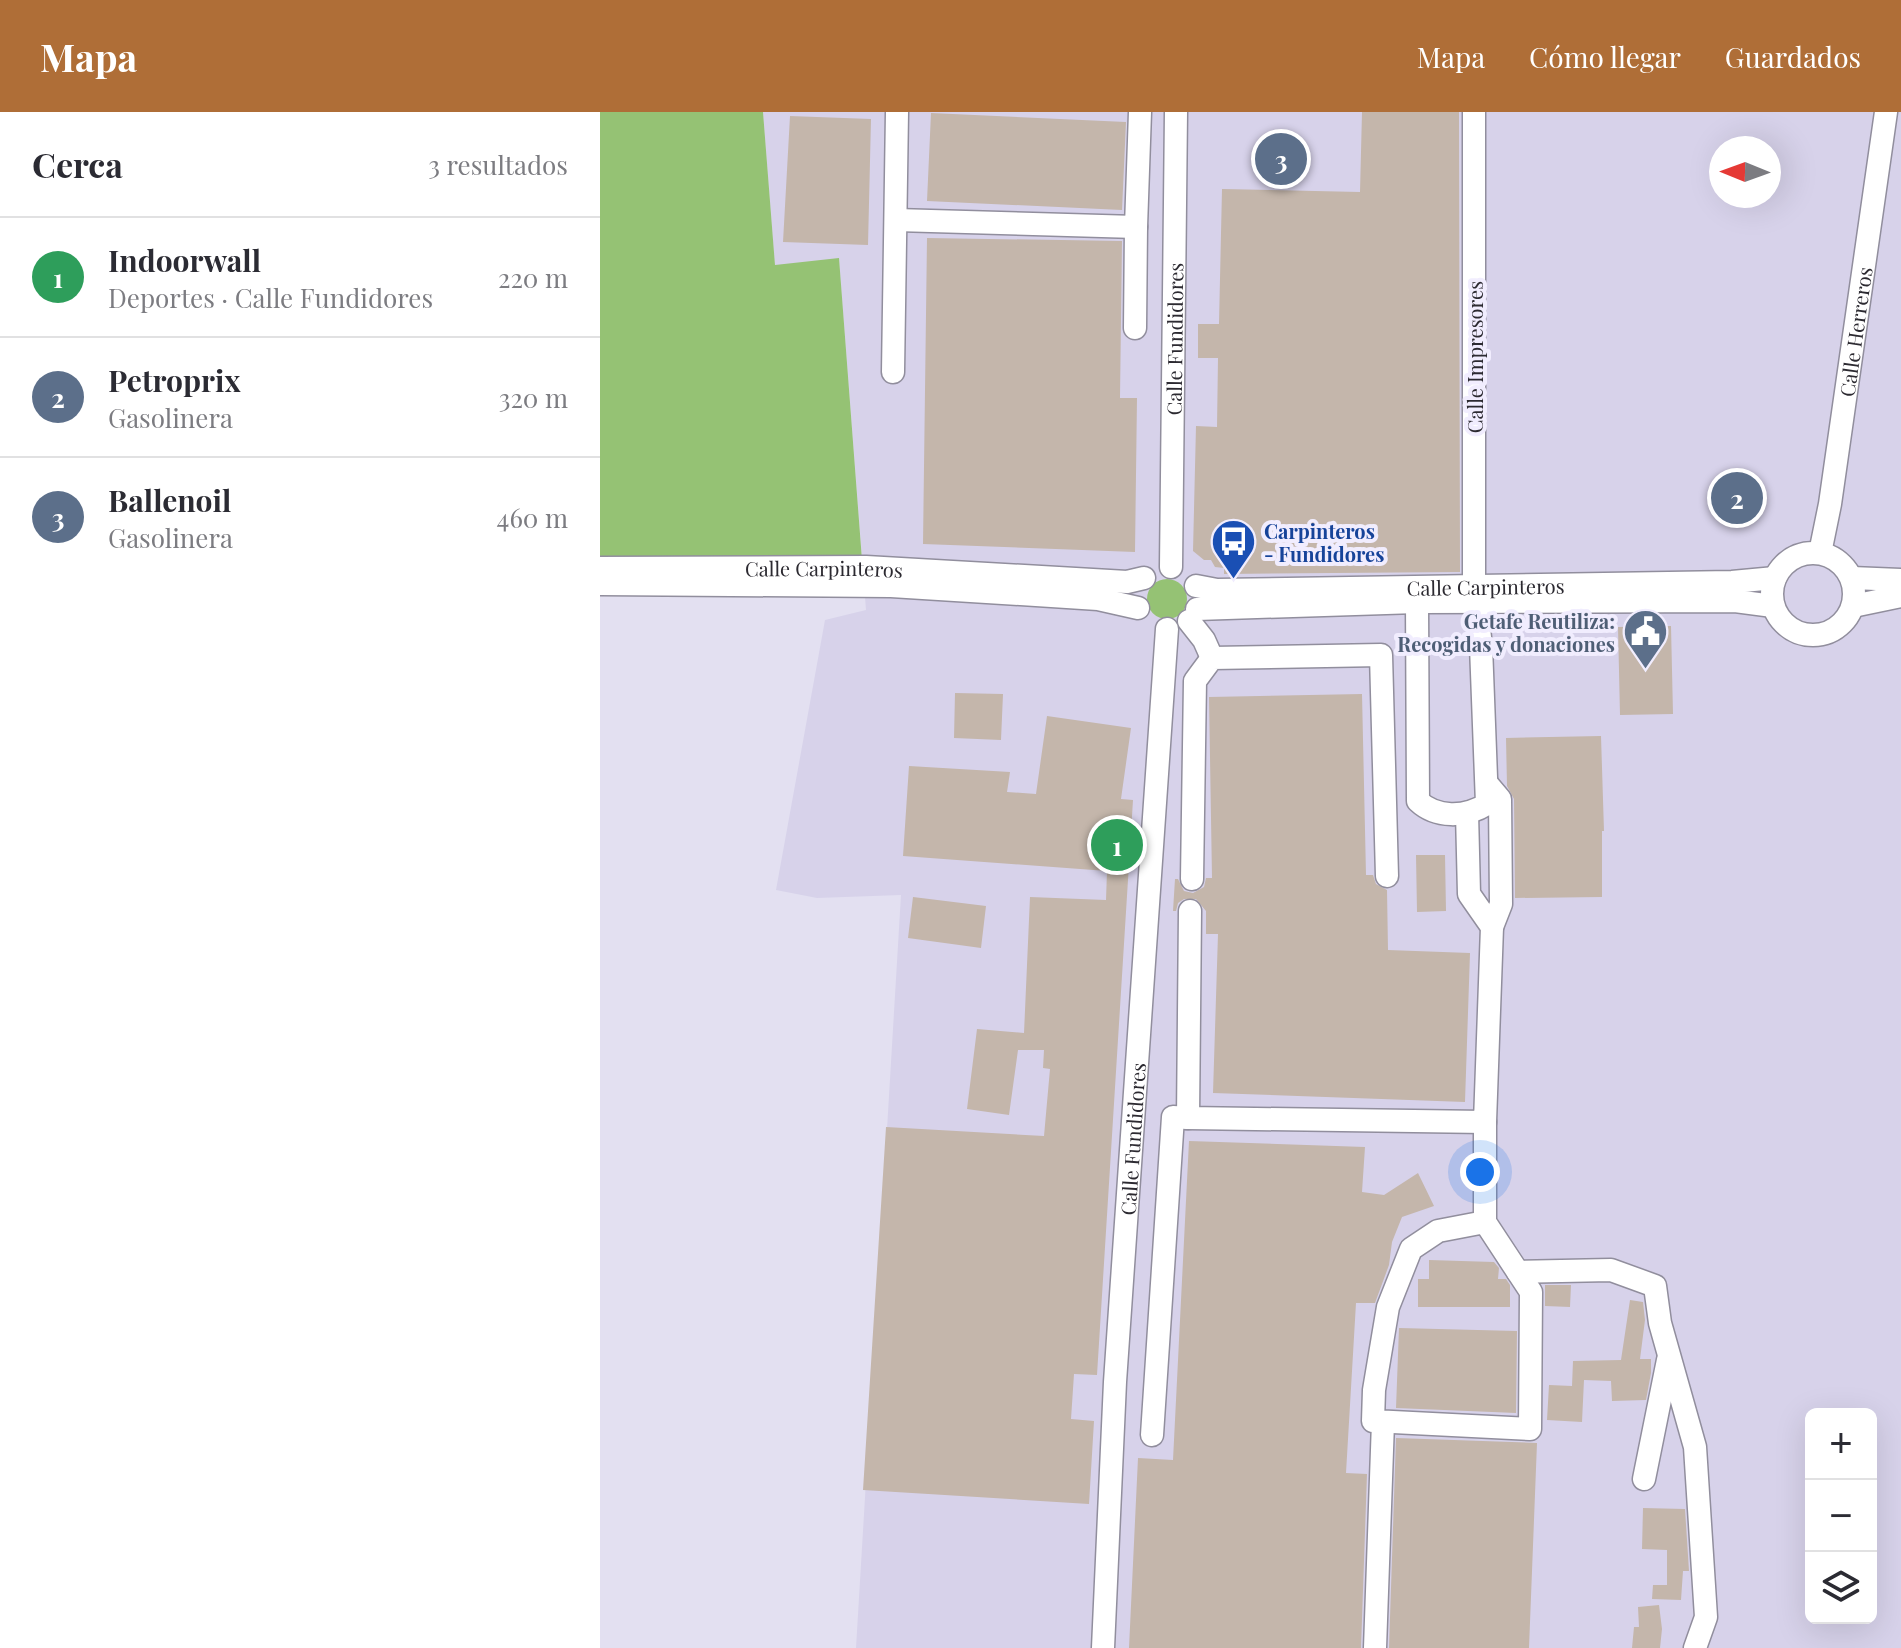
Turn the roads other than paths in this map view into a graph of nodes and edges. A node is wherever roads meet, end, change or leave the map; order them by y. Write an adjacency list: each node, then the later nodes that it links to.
1 (897, 112): 6 (street)
2 (1140, 112): 7 (street)
3 (1175, 112): 11 (street, Calle Fundidores)
4 (1474, 112): 19 (street, Calle Impresores)
5 (1886, 112): 10 (street, Calle Herreros)
6 (896, 220): 7 (street); 9 (street)
7 (1136, 227): 8 (street)
8 (1135, 328)
9 (893, 372)
10 (1820, 553): 14 (street); 15 (street)
11 (1171, 567): 13 (street); 18 (street)
12 (600, 568): 13 (street, Calle Carpinteros)
13 (1144, 578): 24 (street)
14 (1775, 578): 19 (street, Calle Carpinteros); 22 (street)
15 (1852, 578): 16 (street); 23 (street)
16 (1901, 580)
17 (600, 584): 24 (street, Calle Carpinteros)
18 (1196, 586): 19 (street, Calle Carpinteros); 25 (street)
19 (1475, 594): 21 (street, Calle Carpinteros); 22 (street, Calle Carpinteros); 28 (street, Calle Impresores)
20 (1901, 596): 23 (street)
21 (1417, 602): 25 (street, Calle Carpinteros); 29 (street)
22 (1773, 606): 23 (street)
23 (1853, 606)
24 (1138, 608): 26 (street)
25 (1193, 615): 26 (street); 27 (street)
26 (1167, 629): 42 (street, Calle Fundidores)
27 (1212, 658): 30 (street); 31 (street)
28 (1486, 783): 29 (street); 33 (street)
29 (1467, 813): 33 (street)
30 (1387, 876)
31 (1192, 879)
32 (1190, 911): 34 (street)
33 (1492, 927): 35 (street)
34 (1188, 1118): 35 (street); 40 (street)
35 (1485, 1122): 36 (street)
36 (1485, 1222): 37 (street); 39 (street)
37 (1518, 1272): 38 (street); 39 (street)
38 (1669, 1355): 41 (street); 44 (street)
39 (1383, 1422): 43 (street)
40 (1152, 1435)
41 (1644, 1479)
42 (1103, 1648)
43 (1375, 1648)
44 (1695, 1648)

